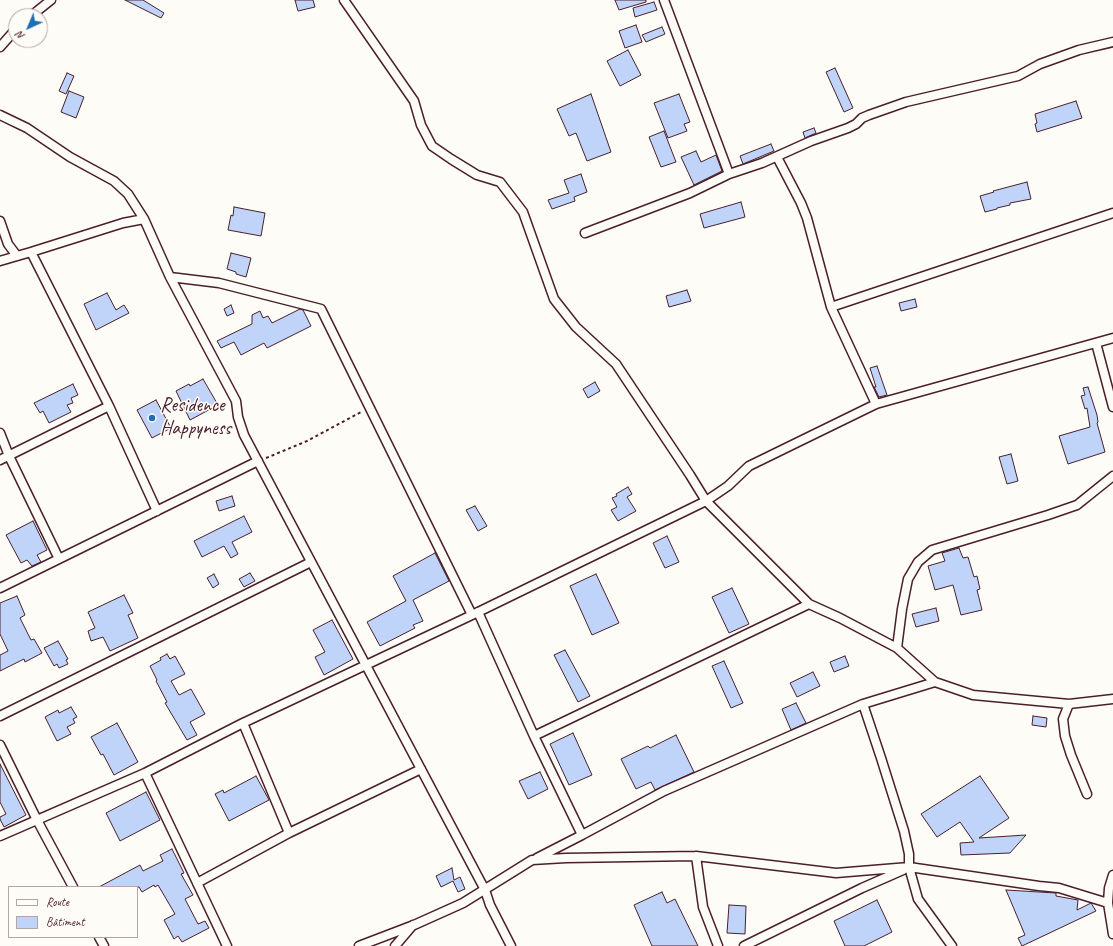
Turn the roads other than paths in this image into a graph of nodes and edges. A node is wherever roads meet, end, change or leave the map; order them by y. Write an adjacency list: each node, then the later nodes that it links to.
1 (51, 0): 4 (street)
2 (344, 0): 30 (street)
3 (664, 0): 10 (street)
4 (41, 8)
5 (8, 38): 7 (street)
6 (1113, 42): 9 (street)
7 (0, 47)
8 (0, 117): 12 (street)
9 (777, 157): 10 (street); 19 (street)
10 (729, 174): 14 (street)
11 (1113, 213): 19 (street)
12 (144, 219): 15 (street); 18 (street)
13 (0, 221): 16 (street)
14 (585, 233)
15 (31, 252): 16 (street); 23 (street)
16 (17, 256): 17 (street)
17 (0, 261)
18 (170, 277): 28 (street); 36 (street)
19 (832, 307): 22 (street)
20 (1113, 338): 21 (street)
21 (1096, 343): 22 (street); 24 (street)
22 (876, 404): 30 (street)
23 (109, 406): 26 (street); 31 (street)
24 (1113, 407)
25 (0, 433): 26 (street)
26 (9, 456): 27 (street); 32 (street)
27 (0, 460)
28 (258, 461): 31 (street); 33 (street)
29 (1113, 476): 37 (street)
30 (706, 501): 35 (street); 36 (street)
31 (157, 511): 32 (street)
32 (59, 559): 34 (street)
33 (311, 562): 38 (street); 43 (street)
34 (0, 588)
35 (809, 604): 37 (street); 45 (street)
36 (475, 614): 38 (street); 45 (street)
37 (897, 648): 39 (street)
38 (366, 664): 44 (street); 47 (street)
39 (936, 682): 41 (street); 42 (street)
40 (1113, 699): 42 (street)
41 (863, 704): 52 (street); 56 (street)
42 (1069, 704): 49 (street)
43 (0, 716)
44 (243, 723): 48 (street); 51 (street)
45 (534, 736): 52 (street)
46 (0, 745): 50 (street)
47 (421, 769): 51 (street); 60 (street)
48 (145, 773): 50 (street); 58 (street)
49 (1086, 794)
50 (37, 820): 53 (street); 59 (street)
51 (289, 833): 58 (street)
52 (582, 835): 55 (street)
53 (0, 836)
54 (696, 856): 55 (street); 56 (street); 68 (street)
55 (532, 860): 60 (street)
56 (909, 867): 61 (street); 69 (street); 70 (street)
57 (1113, 875): 61 (street)
58 (197, 883): 64 (street)
59 (72, 886)
60 (485, 890): 62 (street); 67 (street)
61 (1108, 903): 63 (street)
62 (414, 925): 65 (street); 66 (street)
63 (1113, 934)
64 (227, 946)
65 (359, 946)
66 (395, 946)
67 (511, 946)
68 (718, 946)
69 (744, 946)
70 (952, 946)

